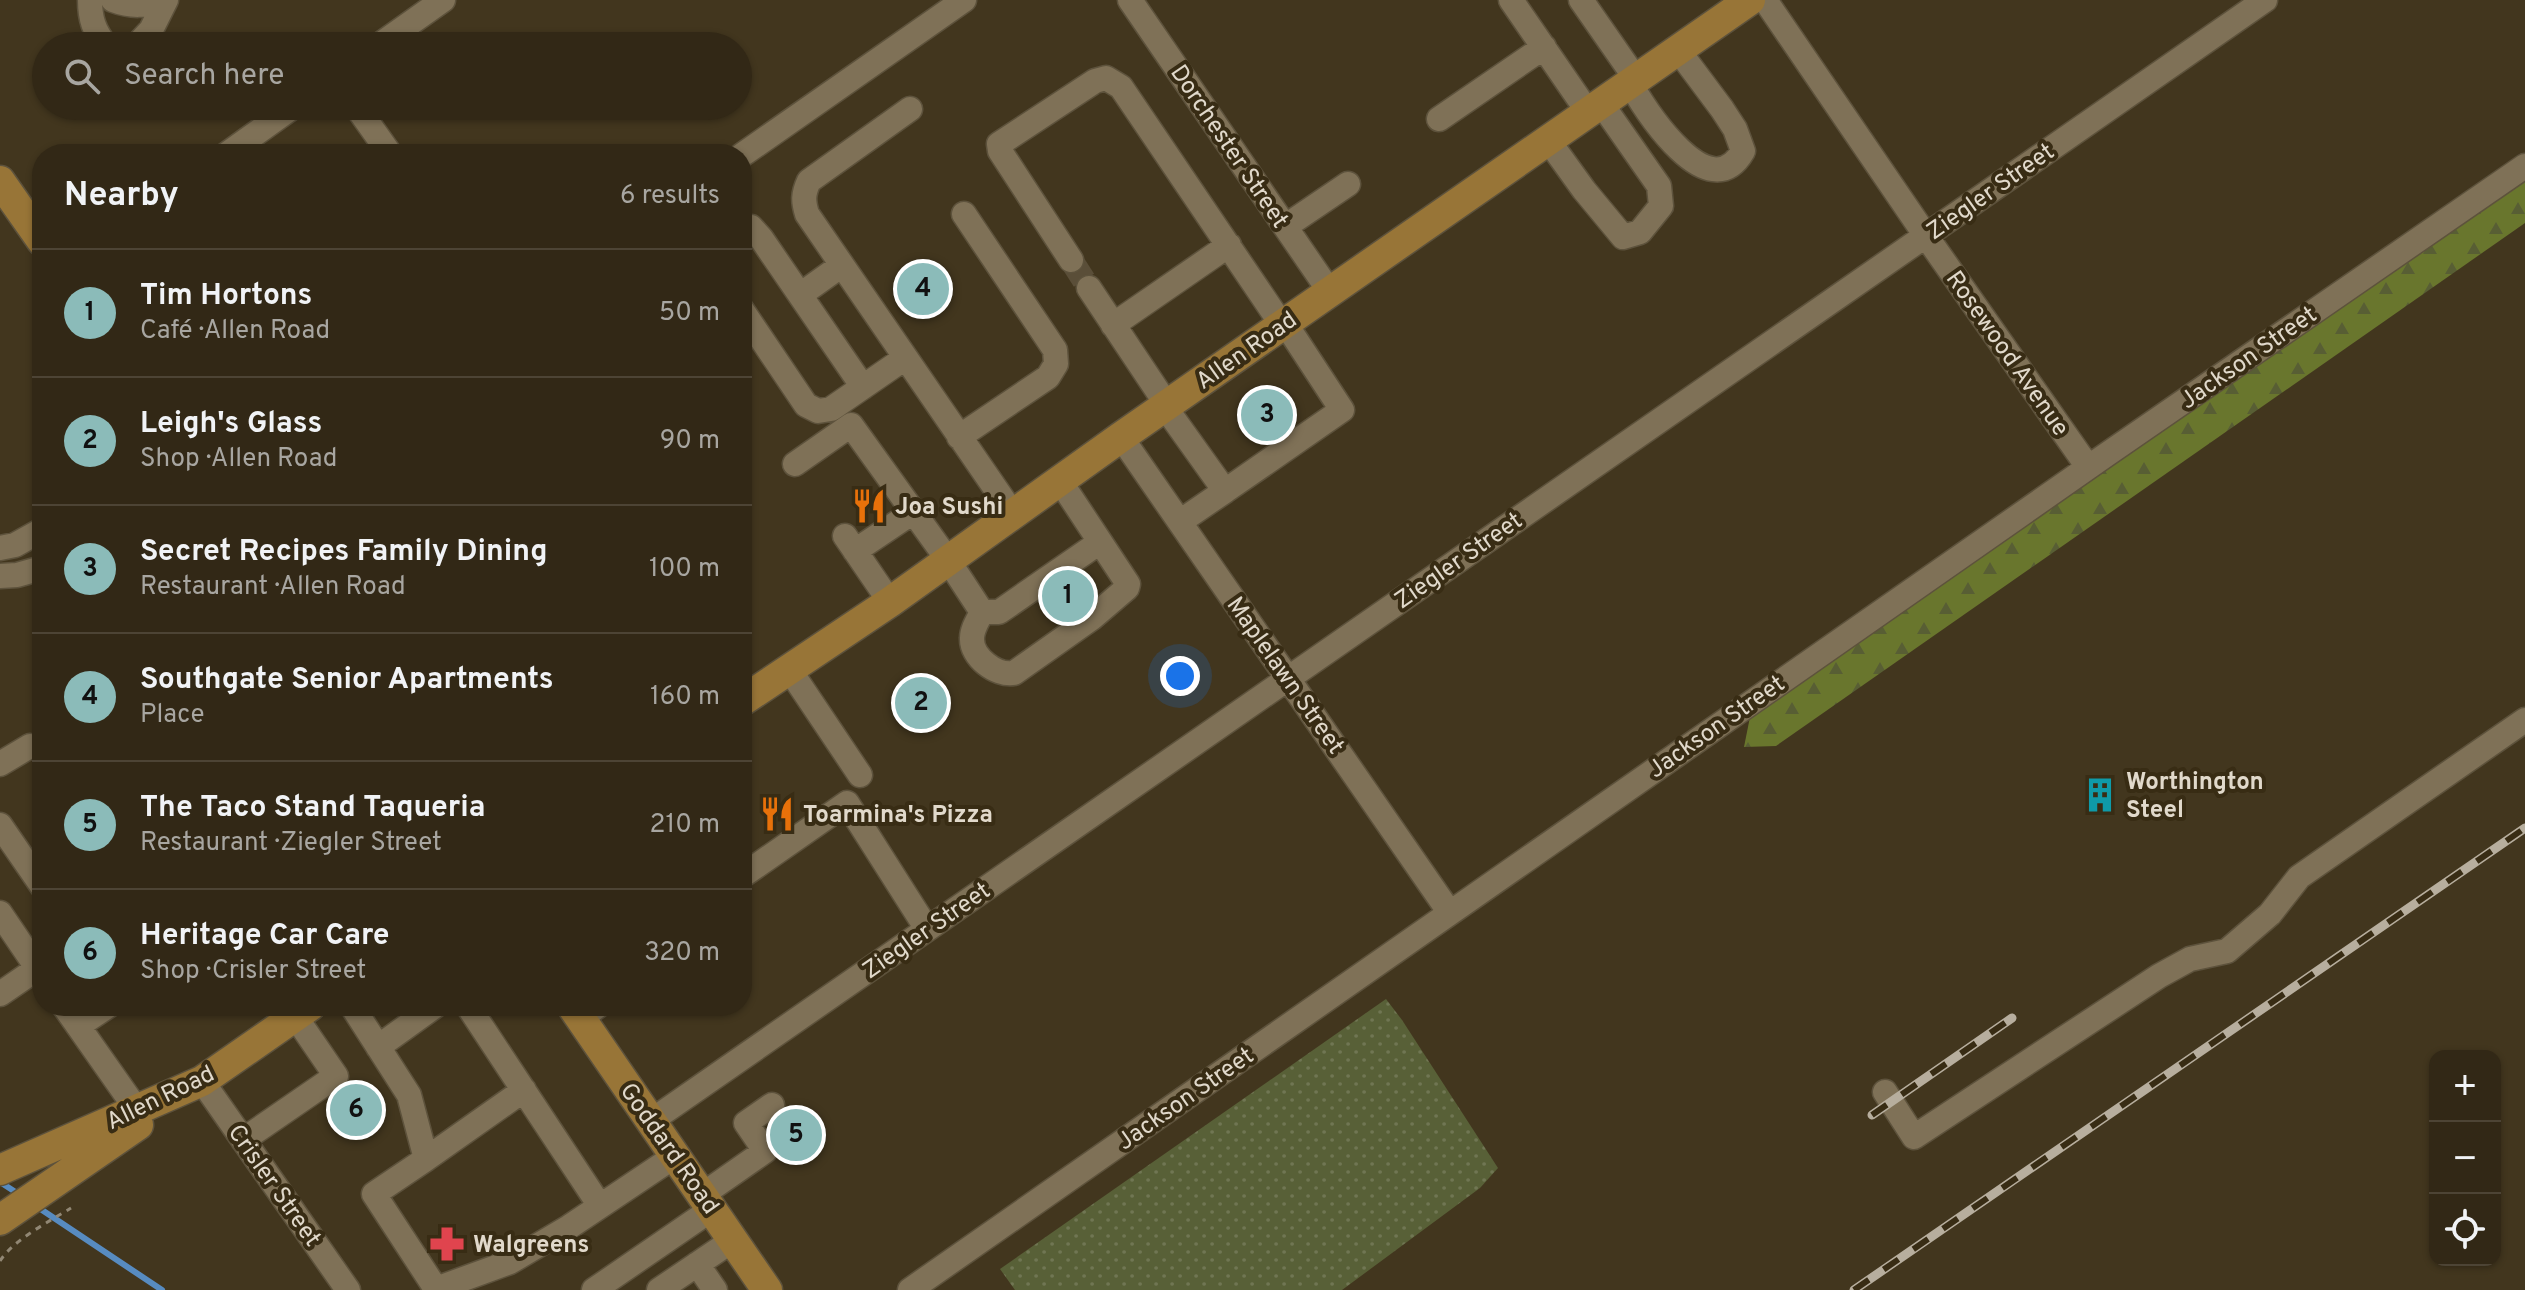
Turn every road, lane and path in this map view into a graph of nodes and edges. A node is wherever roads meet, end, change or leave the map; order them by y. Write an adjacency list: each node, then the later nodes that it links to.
1 (90, 0): 12 (street)
2 (166, 0): 9 (street); 13 (street)
3 (443, 0): 14 (street)
4 (964, 0): 26 (street)
5 (1511, 0): 15 (street)
6 (1750, 0): 16 (main road, Allen Road)
7 (1765, 0): 34 (street, Rosewood Avenue)
8 (2265, 0): 34 (street, Ziegler Street)
9 (119, 2)
10 (1588, 3): 17 (street)
11 (1141, 4): 31 (street, Dorchester Street)
12 (95, 32)
13 (149, 32)
14 (398, 32)
15 (1544, 47): 18 (street); 20 (street)
16 (1678, 50): 17 (main road, Allen Road); 17 (street)
17 (1633, 81): 18 (main road, Allen Road)
18 (1595, 108): 23 (main road, Allen Road); 23 (street)
19 (910, 109): 37 (street)
20 (1439, 119)
21 (274, 120): 24 (street)
22 (366, 120): 25 (street)
23 (1548, 140): 39 (main road, Allen Road)
24 (241, 144)
25 (383, 144)
26 (752, 148)
27 (2525, 166): 50 (street, Jackson Street)
28 (0, 181): 32 (main road)
29 (1348, 184): 31 (street)
30 (964, 214): 47 (street)
31 (1286, 226): 39 (street, Dorchester Street)
32 (32, 227)
33 (752, 228): 40 (street)
34 (1926, 236): 50 (street, Rosewood Avenue); 65 (street, Ziegler Street)
35 (1229, 245): 36 (street); 41 (street); 43 (street)
36 (1071, 260)
37 (842, 265): 40 (street); 44 (street)
38 (1089, 288): 43 (street)
39 (1330, 292): 41 (main road, Allen Road)
40 (800, 295): 45 (street)
41 (1283, 324): 46 (main road, Allen Road); 52 (street)
42 (752, 325): 45 (street)
43 (1113, 325): 46 (street)
44 (905, 358): 45 (street); 47 (street)
45 (863, 387)
46 (1166, 406): 48 (main road, Allen Road); 52 (street)
47 (959, 437): 54 (street)
48 (1121, 437): 51 (main road, Allen Road); 55 (street, Maplelawn Street)
49 (795, 464): 53 (street)
50 (2088, 467): 75 (street, Jackson Street)
51 (1060, 481): 54 (main road, Allen Road); 57 (street)
52 (1225, 491): 55 (street)
53 (913, 512): 59 (street); 62 (street)
54 (1013, 514): 59 (main road, Allen Road)
55 (1181, 521): 65 (street, Maplelawn Street)
56 (32, 536): 58 (street)
57 (1100, 542): 63 (street); 63 (street)
58 (0, 548)
59 (948, 560): 62 (main road, Allen Road); 63 (street)
60 (32, 571): 61 (street)
61 (0, 576)
62 (890, 602): 64 (main road, Allen Road)
63 (991, 612)
64 (789, 669): 66 (main road, Allen Road); 70 (street)
65 (1289, 678): 75 (street, Maplelawn Street); 76 (street, Ziegler Street)
66 (752, 694)
67 (2525, 720): 92 (street)
68 (30, 746): 69 (street)
69 (0, 764)
70 (860, 775)
71 (0, 825): 73 (street)
72 (752, 869): 76 (street)
73 (32, 871)
74 (0, 913): 77 (street)
75 (1450, 913): 112 (street, Jackson Street)
76 (927, 929): 95 (street, Ziegler Street)
77 (32, 960)
78 (32, 976): 79 (street)
79 (0, 994)
80 (71, 1016): 88 (street)
81 (93, 1016): 88 (street)
82 (296, 1016): 90 (main road, Allen Road)
83 (306, 1016): 96 (street)
84 (358, 1016): 89 (street)
85 (421, 1016): 89 (street)
86 (475, 1016): 91 (street)
87 (588, 1016): 95 (main road, Goddard Road)
88 (78, 1026): 94 (street)
89 (378, 1047): 98 (street)
90 (202, 1081): 94 (main road, Allen Road); 96 (street, Crisler Street); 103 (main road)
91 (524, 1090): 98 (street); 101 (street)
92 (1885, 1092)
93 (772, 1105): 100 (street)
94 (137, 1110): 99 (main road, Allen Road)
95 (651, 1121): 97 (main road, Goddard Road)
96 (243, 1140): 108 (street, Crisler Street)
97 (675, 1156): 100 (main road, Goddard Road); 101 (street)
98 (426, 1159): 101 (street)
99 (13, 1164)
100 (707, 1202): 104 (main road, Goddard Road); 109 (street)
101 (600, 1206)
102 (71, 1208): 105 (path)
103 (2, 1219)
104 (733, 1240): 106 (street); 107 (main road, Goddard Road)
105 (0, 1261)
106 (697, 1264): 110 (street); 111 (street)
107 (763, 1289)
108 (348, 1290)
109 (594, 1290)
110 (659, 1290)
111 (715, 1290)
112 (910, 1290)

